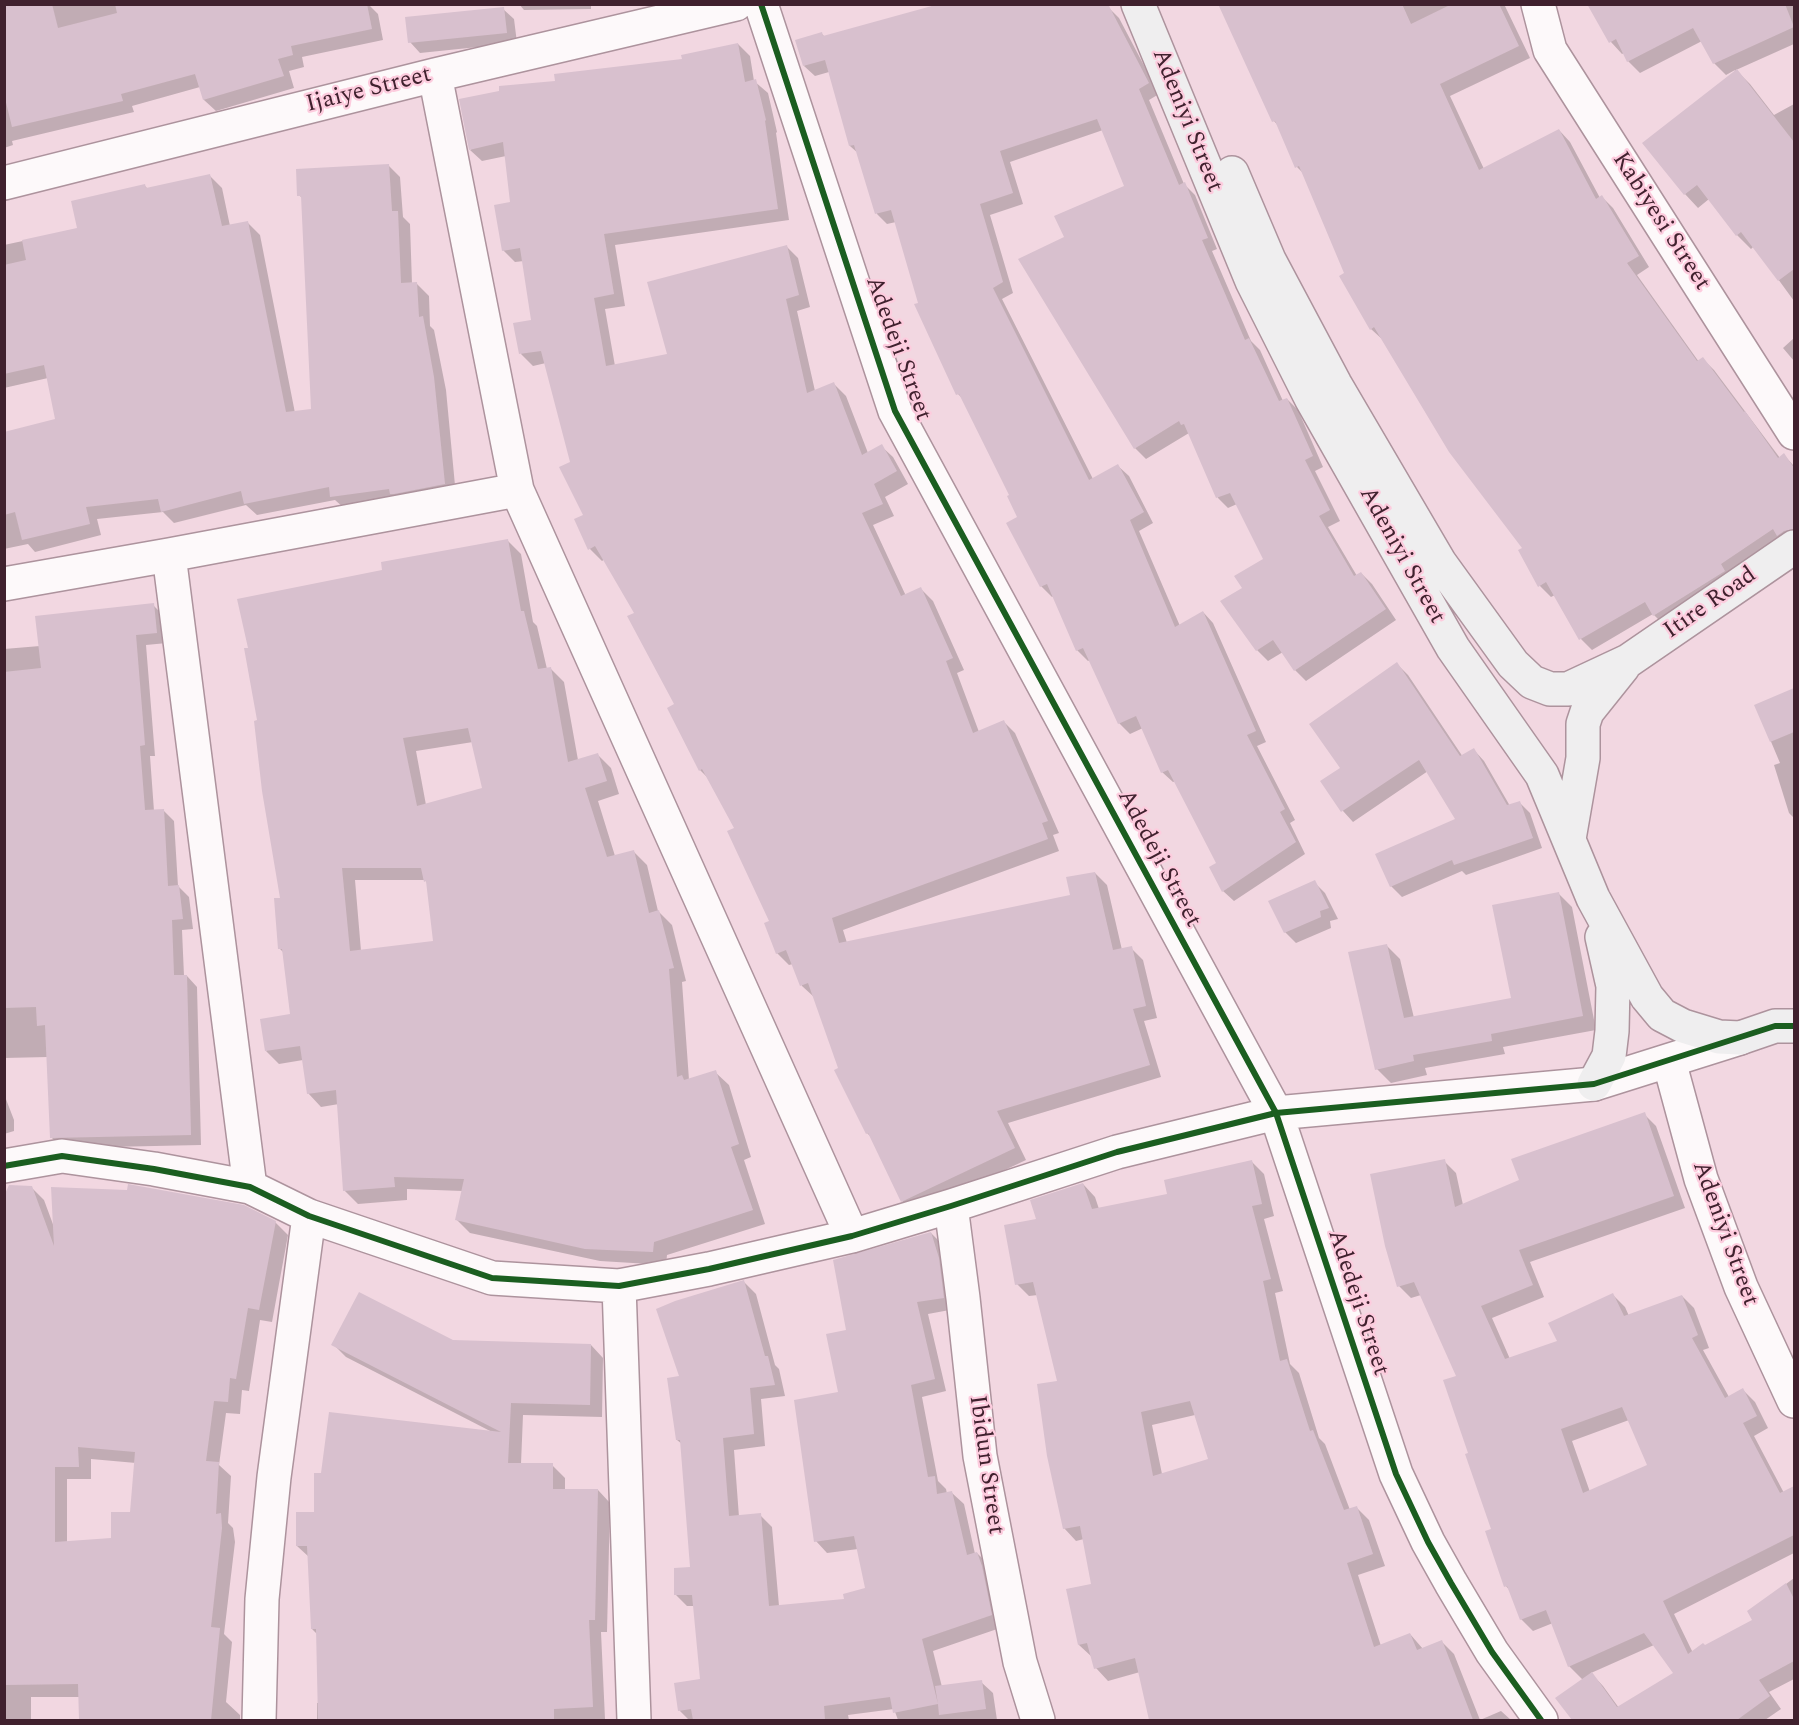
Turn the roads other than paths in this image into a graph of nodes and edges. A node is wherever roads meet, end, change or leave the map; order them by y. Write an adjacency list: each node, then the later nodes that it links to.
1 (736, 4): 6 (street, Ijaiye Street)
2 (761, 4): 20 (street, Adedeji Street)
3 (1138, 4): 14 (street, Adeniyi Street)
4 (1161, 4): 13 (street, Adeniyi Street)
5 (1538, 4): 8 (street, Kabiyesi Street)
6 (435, 75): 7 (street, Ijaiye Street); 9 (street)
7 (4, 183)
8 (1794, 433)
9 (517, 490): 11 (street); 25 (street)
10 (1794, 547): 13 (street, Itire Road)
11 (169, 555): 12 (street); 22 (street)
12 (4, 584)
13 (1628, 662): 14 (street)
14 (1569, 839): 15 (street, Adeniyi Street)
15 (1593, 898): 17 (street, Adeniyi Street); 19 (street)
16 (1794, 1026): 17 (street)
17 (1740, 1038): 18 (street)
18 (1669, 1061): 19 (street); 27 (street, Adeniyi Street)
19 (1594, 1084): 20 (street)
20 (1276, 1113): 23 (street); 31 (street, Adedeji Street)
21 (4, 1166): 22 (street)
22 (250, 1187): 24 (street)
23 (951, 1206): 25 (street); 30 (street, Ibidun Street)
24 (309, 1216): 26 (street); 28 (street)
25 (852, 1236): 26 (street)
26 (619, 1286): 29 (street)
27 (1794, 1401)
28 (259, 1720)
29 (634, 1720)
30 (1038, 1720)
31 (1541, 1720)

